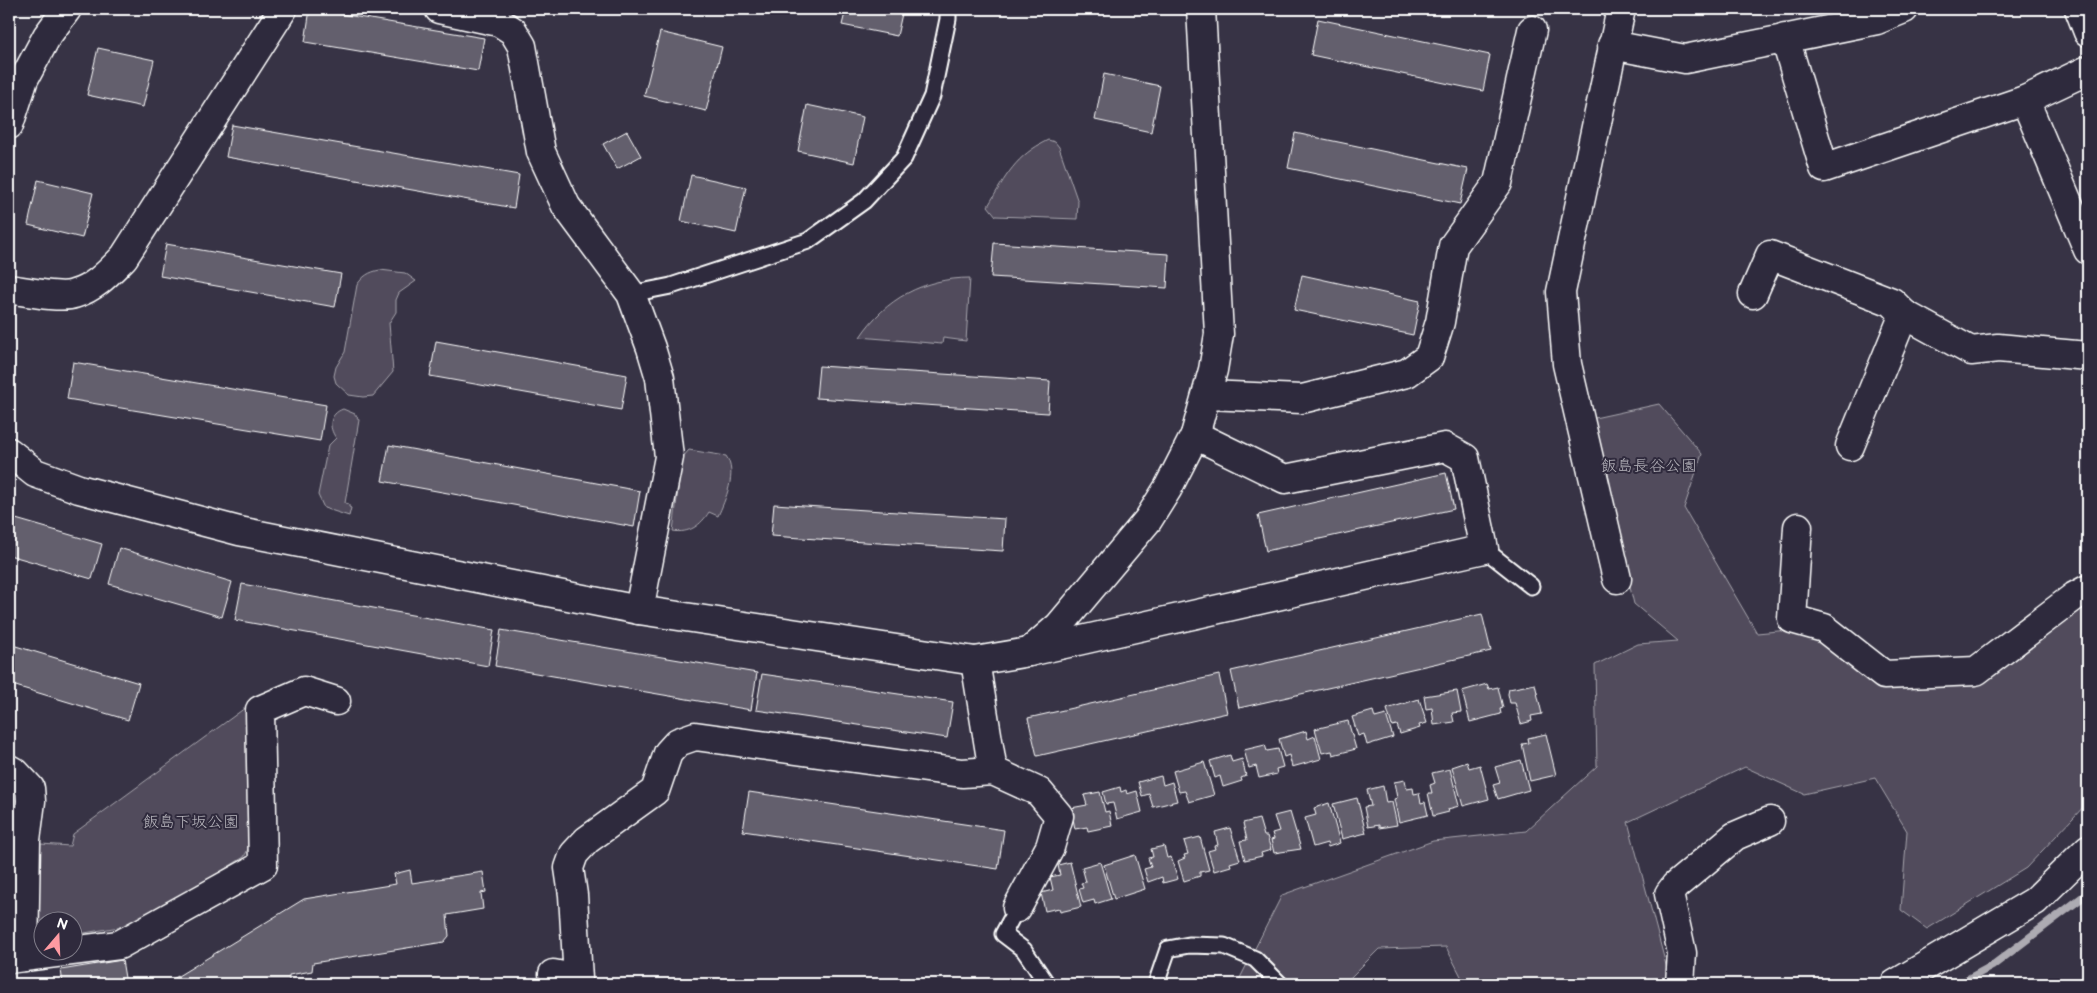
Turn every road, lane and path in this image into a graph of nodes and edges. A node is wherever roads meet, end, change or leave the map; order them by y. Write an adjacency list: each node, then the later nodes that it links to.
1 (67, 9): 14 (street)
2 (283, 9): 18 (street)
3 (439, 9): 19 (street)
4 (948, 9): 19 (lane)
5 (1201, 9): 23 (street)
6 (1621, 9): 12 (street)
7 (1904, 9): 11 (street)
8 (2079, 9): 10 (street)
9 (1532, 30): 23 (street)
10 (2088, 32)
11 (1785, 38): 12 (street); 15 (street)
12 (1612, 45): 29 (street)
13 (2088, 70): 15 (street)
14 (16, 77): 16 (street)
15 (2025, 100): 17 (street)
16 (9, 125)
17 (2088, 250)
18 (9, 289)
19 (631, 294): 32 (street)
20 (1753, 294): 21 (street)
21 (1904, 314): 22 (street); 25 (street)
22 (2088, 356)
23 (1207, 395): 24 (street)
24 (1195, 435): 28 (street); 33 (street)
25 (1850, 446)
26 (9, 452): 32 (street)
27 (1798, 527): 31 (street)
28 (1484, 548): 30 (lane); 33 (street)
29 (1618, 579)
30 (1531, 586)
31 (2088, 589)
32 (639, 610): 34 (street)
33 (1029, 652): 34 (street)
34 (975, 661): 37 (street)
35 (336, 701): 41 (street)
36 (9, 769): 41 (street)
37 (993, 771): 40 (street); 42 (street)
38 (1770, 821): 46 (street)
39 (2086, 857): 47 (street)
40 (1017, 908): 43 (lane)
41 (17, 958)
42 (553, 974)
43 (1047, 984)
44 (1156, 984): 45 (lane)
45 (1280, 984)
46 (1680, 984)
47 (1895, 984)

